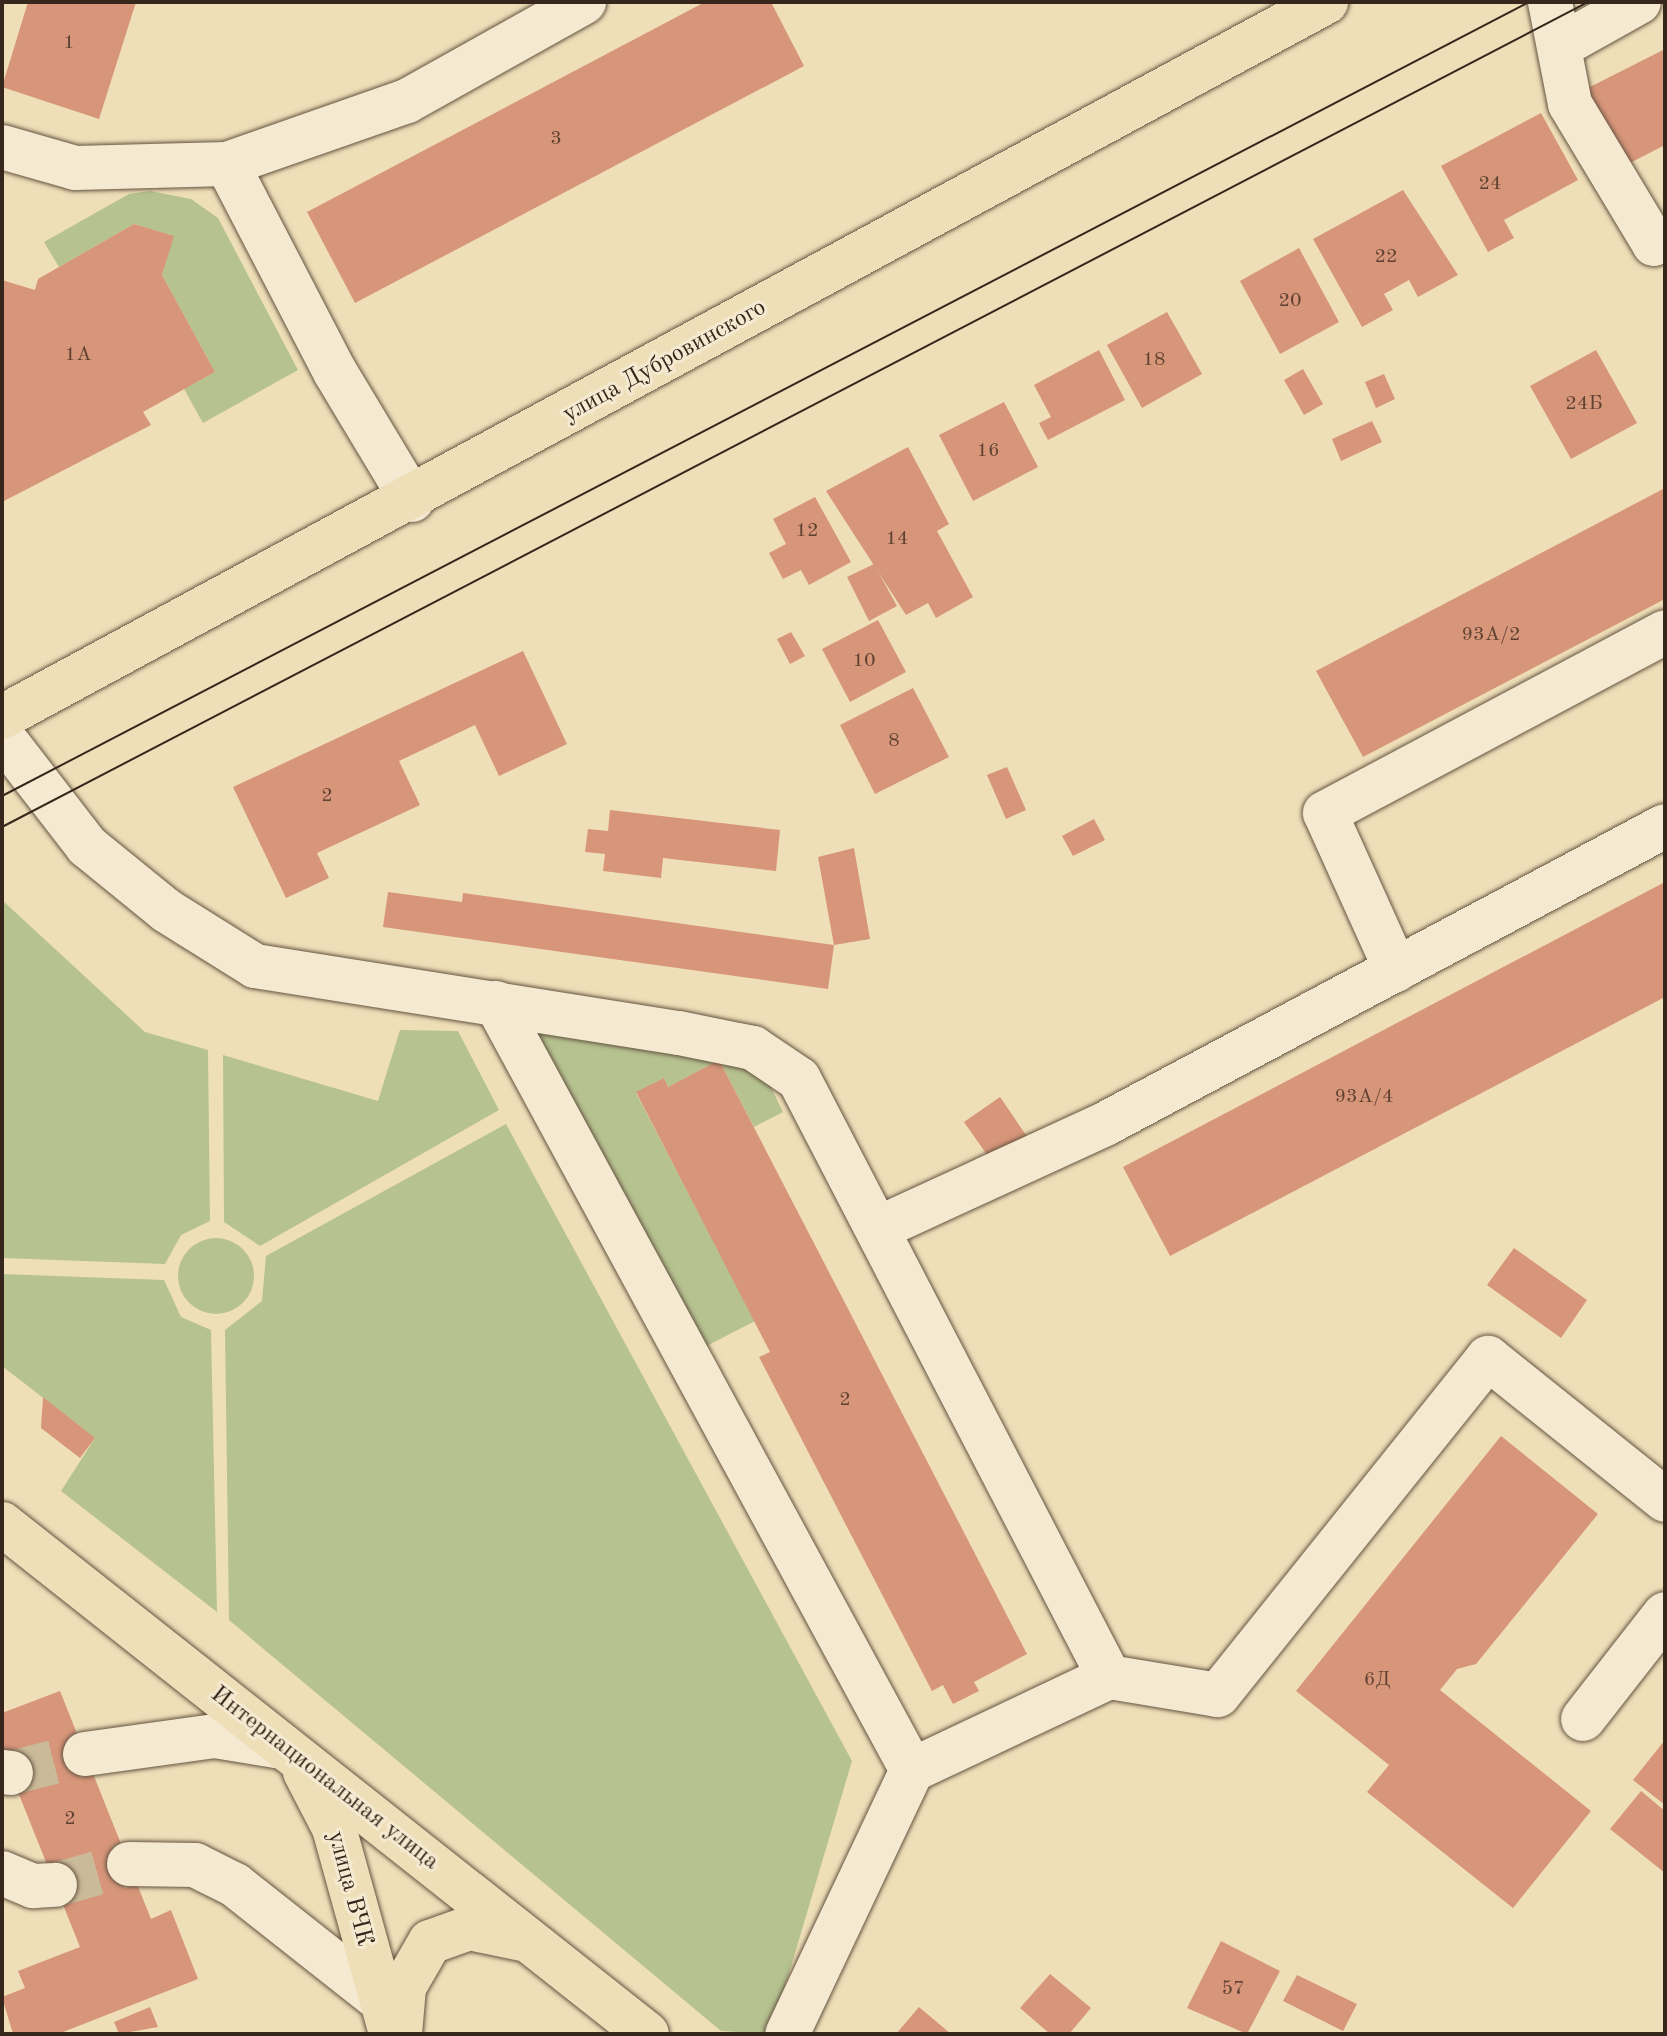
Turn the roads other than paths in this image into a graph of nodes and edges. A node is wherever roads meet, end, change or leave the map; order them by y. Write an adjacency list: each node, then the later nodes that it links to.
1 (584, 2): 7 (lane)
2 (1326, 2): 9 (main road, улица Дубровинского)
3 (1550, 2): 5 (lane)
4 (1639, 2): 5 (lane)
5 (1562, 45): 8 (lane)
6 (2, 147): 7 (lane)
7 (227, 164): 9 (lane)
8 (1665, 239)
9 (412, 500): 11 (main road, улица Дубровинского)
10 (1665, 632): 14 (lane)
11 (2, 717)
12 (2, 736): 15 (lane)
13 (1665, 826): 14 (lane)
14 (1396, 970): 16 (lane)
15 (496, 1003): 16 (lane); 24 (lane)
16 (879, 1228): 20 (lane)
17 (1665, 1500): 20 (lane)
18 (2, 1524): 22 (main road, Интернациональная улица)
19 (1665, 1614): 21 (lane)
20 (1109, 1677): 24 (lane)
21 (1583, 1719)
22 (285, 1749): 23 (lane); 28 (main road, Интернациональная улица); 29 (main road, улица ВЧК)
23 (85, 1754)
24 (912, 1770): 31 (lane)
25 (129, 1864): 29 (lane)
26 (2, 1873): 27 (lane)
27 (55, 1885)
28 (529, 1941): 29 (main road); 30 (main road, Интернациональная улица)
29 (389, 2022)
30 (647, 2034)
31 (787, 2034)

